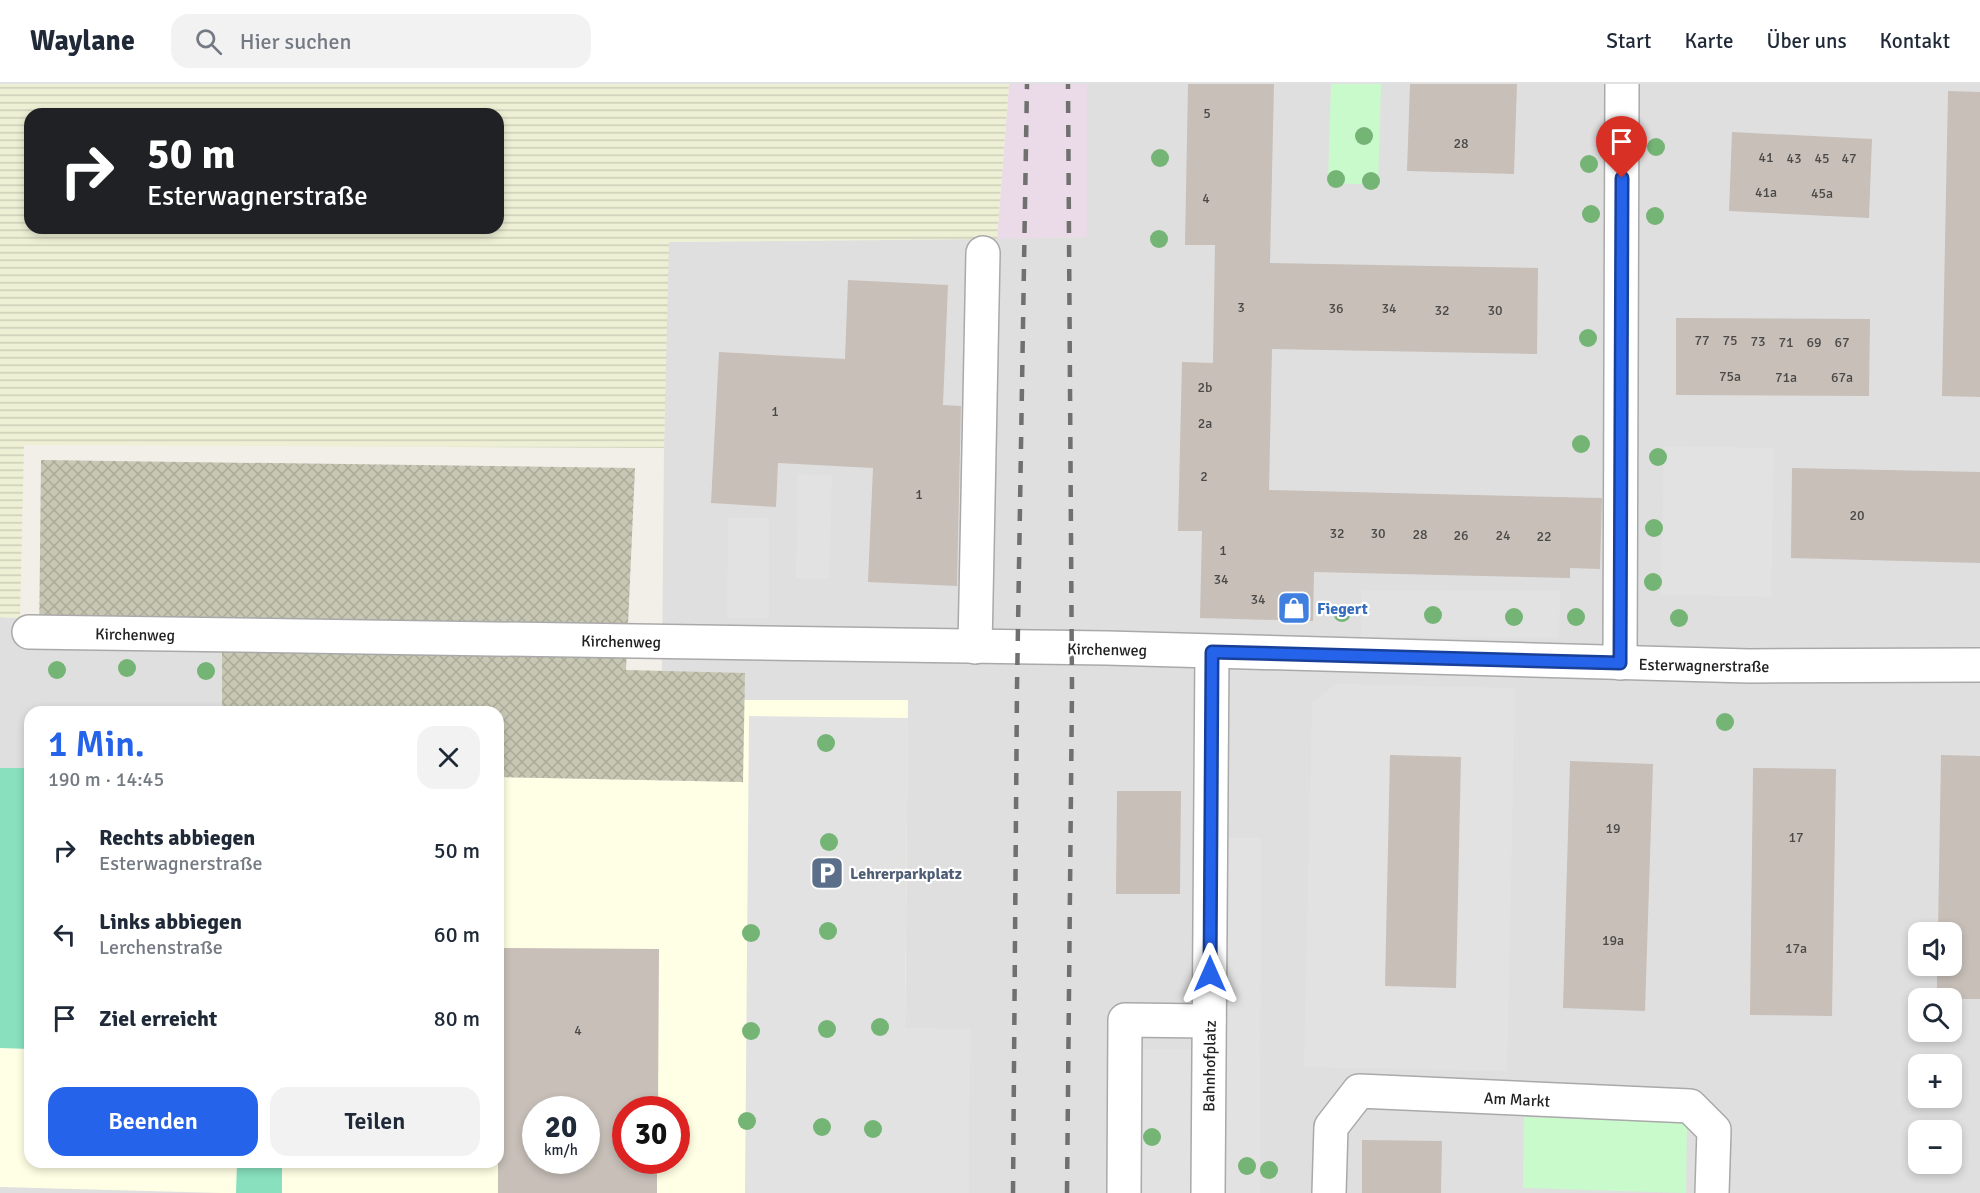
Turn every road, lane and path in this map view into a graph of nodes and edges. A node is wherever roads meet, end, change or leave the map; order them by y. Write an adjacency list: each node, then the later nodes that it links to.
1 (1622, 84): 6 (street)
2 (983, 253): 4 (street)
3 (29, 632): 4 (street, Kirchenweg)
4 (975, 647): 5 (street, Kirchenweg)
5 (1212, 652): 6 (street, Esterwagnerstraße); 8 (street, Bahnhofplatz)
6 (1620, 663): 7 (street, Esterwagnerstraße)
7 (1980, 665)
8 (1209, 1022): 9 (street); 10 (street, Bahnhofplatz)
9 (1124, 1193)
10 (1208, 1193)
11 (1329, 1193): 12 (street, Am Markt)
12 (1712, 1193)

